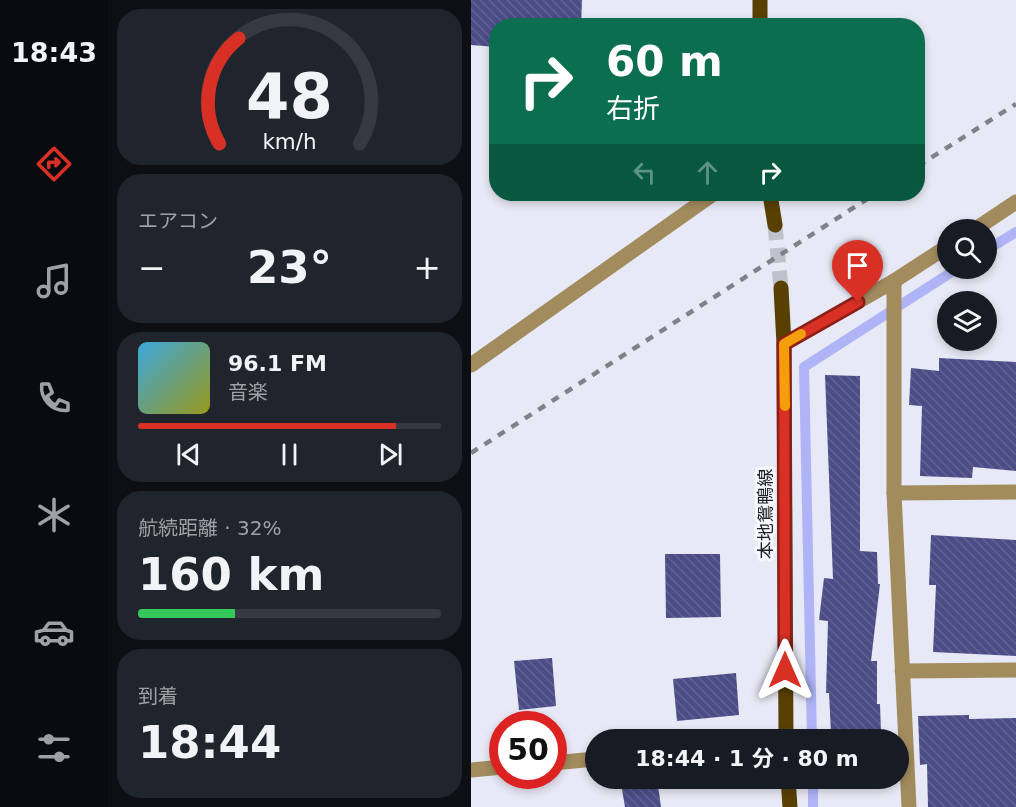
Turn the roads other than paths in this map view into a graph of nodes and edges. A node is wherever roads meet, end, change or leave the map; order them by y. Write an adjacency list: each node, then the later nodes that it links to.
1 (760, 0): 2 (main road)
2 (760, 18)
3 (703, 201): 12 (street)
4 (772, 201): 7 (main road)
5 (1016, 202): 6 (street)
6 (990, 219)
7 (775, 225)
8 (937, 253): 9 (street)
9 (894, 281): 11 (street); 14 (street)
10 (781, 288): 11 (main road, 本地鴛鴨線)
11 (784, 344): 17 (main road, 本地鴛鴨線)
12 (471, 365)
13 (1016, 492): 14 (street)
14 (894, 493): 16 (street)
15 (1016, 670): 16 (street)
16 (902, 671): 24 (street)
17 (786, 729)
18 (585, 760): 19 (street)
19 (567, 762)
20 (489, 768): 21 (street)
21 (471, 770)
22 (789, 789): 23 (main road)
23 (790, 807)
24 (909, 807)

